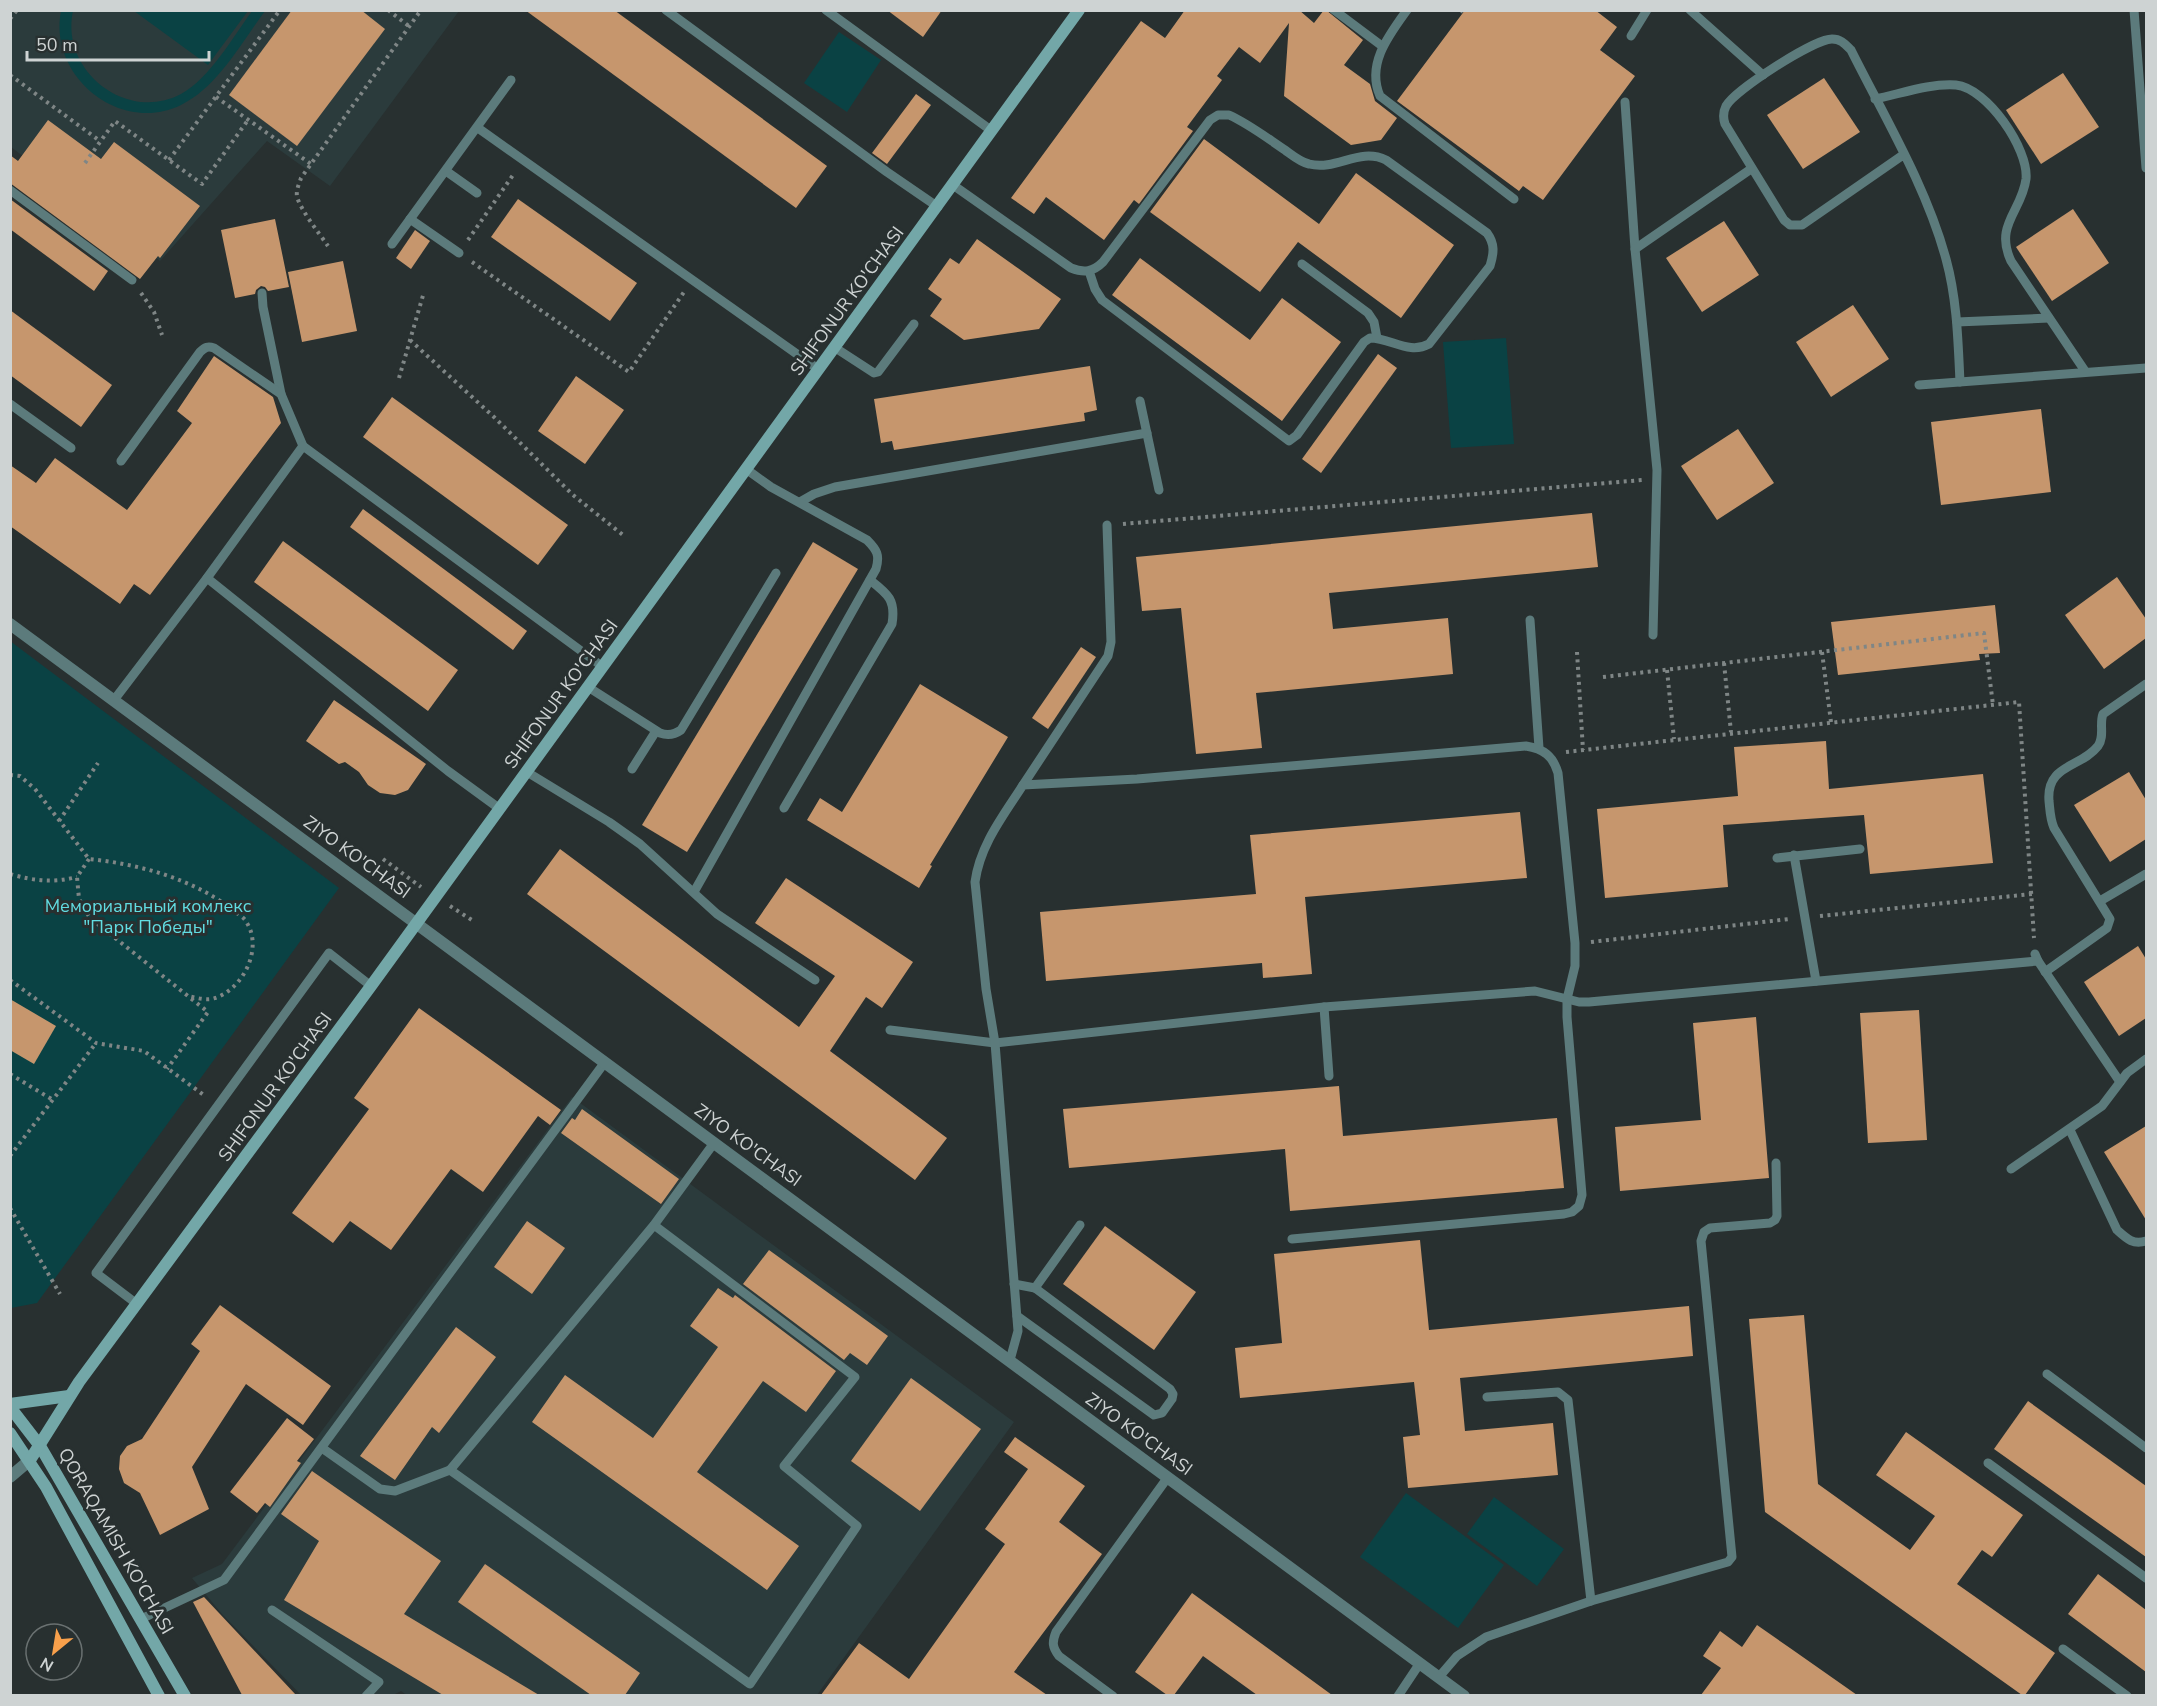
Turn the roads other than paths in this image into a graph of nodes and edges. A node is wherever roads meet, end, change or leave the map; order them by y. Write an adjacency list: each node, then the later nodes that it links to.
1 (666, 10): 25 (lane)
2 (826, 10): 16 (lane)
3 (1079, 10): 16 (street, SHIFONUR KO'CHASI)
4 (1334, 10): 10 (lane)
5 (1647, 10): 9 (lane)
6 (1690, 10): 11 (lane)
7 (2134, 10): 18 (lane)
8 (1403, 12): 10 (lane)
9 (1631, 36)
10 (1382, 46): 24 (lane)
11 (1763, 75): 13 (lane); 19 (lane)
12 (511, 80): 15 (lane)
13 (1875, 99): 17 (lane); 34 (lane)
14 (1625, 102): 28 (lane)
15 (478, 128): 20 (lane); 40 (lane)
16 (992, 131): 21 (street, SHIFONUR KO'CHASI)
17 (1903, 155): 19 (lane); 35 (lane)
18 (2146, 168)
19 (1751, 169): 28 (lane)
20 (446, 171): 23 (lane); 26 (lane)
21 (953, 185): 25 (street, SHIFONUR KO'CHASI); 31 (lane)
22 (10, 190): 32 (lane)
23 (477, 194)
24 (1514, 199)
25 (938, 207): 38 (street, SHIFONUR KO'CHASI)
26 (410, 219): 27 (lane); 29 (lane)
27 (392, 244)
28 (1635, 249): 60 (lane)
29 (459, 253)
30 (1302, 264): 37 (lane)
31 (1089, 271): 37 (lane); 37 (lane)
32 (132, 280)
33 (262, 293): 44 (lane)
34 (2049, 318): 35 (lane); 41 (lane)
35 (1957, 322): 42 (lane)
36 (914, 324): 38 (lane)
37 (1377, 338)
38 (834, 347): 40 (street, SHIFONUR KO'CHASI)
39 (2146, 368): 41 (lane)
40 (818, 369): 51 (street, SHIFONUR KO'CHASI)
41 (2085, 371): 42 (lane)
42 (1960, 382): 43 (lane)
43 (1919, 385)
44 (281, 394): 48 (lane); 50 (lane)
45 (1140, 401): 47 (lane)
46 (10, 404): 49 (lane)
47 (1147, 433): 52 (lane); 53 (lane)
48 (303, 446): 56 (lane); 61 (lane)
49 (71, 448)
50 (122, 461)
51 (746, 469): 53 (lane); 61 (street, SHIFONUR KO'CHASI)
52 (1159, 490)
53 (800, 502): 57 (lane)
54 (1107, 525): 69 (lane)
55 (776, 573): 65 (lane)
56 (207, 578): 64 (lane); 71 (lane)
57 (870, 580): 70 (lane); 76 (lane)
58 (1530, 620): 66 (lane)
59 (10, 624): 64 (street, ZIYO KO'CHASI)
60 (1653, 635)
61 (603, 667): 63 (street, SHIFONUR KO'CHASI)
62 (2146, 684): 77 (lane)
63 (588, 687): 65 (lane); 68 (street, SHIFONUR KO'CHASI)
64 (114, 700): 78 (street, ZIYO KO'CHASI)
65 (656, 731): 67 (lane)
66 (1539, 748): 69 (lane); 83 (lane)
67 (632, 769)
68 (527, 772): 71 (street, SHIFONUR KO'CHASI); 76 (lane)
69 (1023, 785): 86 (lane)
70 (784, 808)
71 (500, 809): 78 (street, SHIFONUR KO'CHASI)
72 (1860, 849): 73 (lane)
73 (1794, 855): 74 (lane); 81 (lane)
74 (1777, 858)
75 (2146, 873): 77 (lane)
76 (694, 892): 80 (lane)
77 (2100, 902): 79 (lane)
78 (416, 923): 82 (street, SHIFONUR KO'CHASI); 88 (street, ZIYO KO'CHASI)
79 (2045, 972): 81 (lane); 90 (lane)
80 (815, 980)
81 (1816, 981): 83 (lane)
82 (371, 986): 101 (street, SHIFONUR KO'CHASI); 101 (lane)
83 (1567, 999): 84 (lane); 97 (lane)
84 (1324, 1007): 86 (lane); 89 (lane)
85 (890, 1030): 86 (lane)
86 (995, 1043): 99 (lane)
87 (2146, 1059): 90 (lane)
88 (605, 1062): 92 (street, ZIYO KO'CHASI); 110 (lane)
89 (1329, 1076)
90 (2120, 1082): 91 (lane)
91 (2070, 1130): 94 (lane); 98 (lane)
92 (714, 1143): 95 (lane); 103 (street, ZIYO KO'CHASI)
93 (1776, 1163): 118 (lane)
94 (2011, 1169)
95 (654, 1225): 114 (lane); 114 (lane)
96 (1080, 1225): 100 (lane)
97 (1292, 1239)
98 (2146, 1241)
99 (1014, 1284): 100 (lane); 102 (lane)
100 (1035, 1288): 102 (lane)
101 (137, 1304): 105 (street, SHIFONUR KO'CHASI)
102 (1017, 1316): 103 (lane)
103 (1010, 1360): 116 (street, ZIYO KO'CHASI)
104 (2047, 1374): 111 (lane)
105 (69, 1396): 107 (street); 109 (street, SHIFONUR KO'CHASI)
106 (1487, 1397): 118 (lane)
107 (10, 1406): 109 (street, QORAQAMISH KO'CHASI)
108 (10, 1433): 112 (street, QORAQAMISH KO'CHASI)
109 (40, 1446): 112 (street, SHIFONUR KO'CHASI); 120 (street, QORAQAMISH KO'CHASI)
110 (322, 1448): 114 (lane); 120 (lane)
111 (2146, 1448)
112 (30, 1460): 115 (street); 124 (street, QORAQAMISH KO'CHASI)
113 (1988, 1463): 117 (lane)
114 (450, 1470)
115 (10, 1477)
116 (1168, 1477): 122 (street, ZIYO KO'CHASI); 127 (lane)
117 (2146, 1578)
118 (1591, 1601): 123 (lane)
119 (272, 1610): 126 (lane)
120 (141, 1619): 125 (street, QORAQAMISH KO'CHASI)
121 (2063, 1649): 130 (lane)
122 (1420, 1663): 123 (street, ZIYO KO'CHASI); 128 (lane)
123 (1439, 1677): 129 (street, ZIYO KO'CHASI)
124 (159, 1695)
125 (185, 1695)
126 (366, 1695)
127 (1113, 1695)
128 (1398, 1695)
129 (1464, 1695)
130 (2127, 1695)

